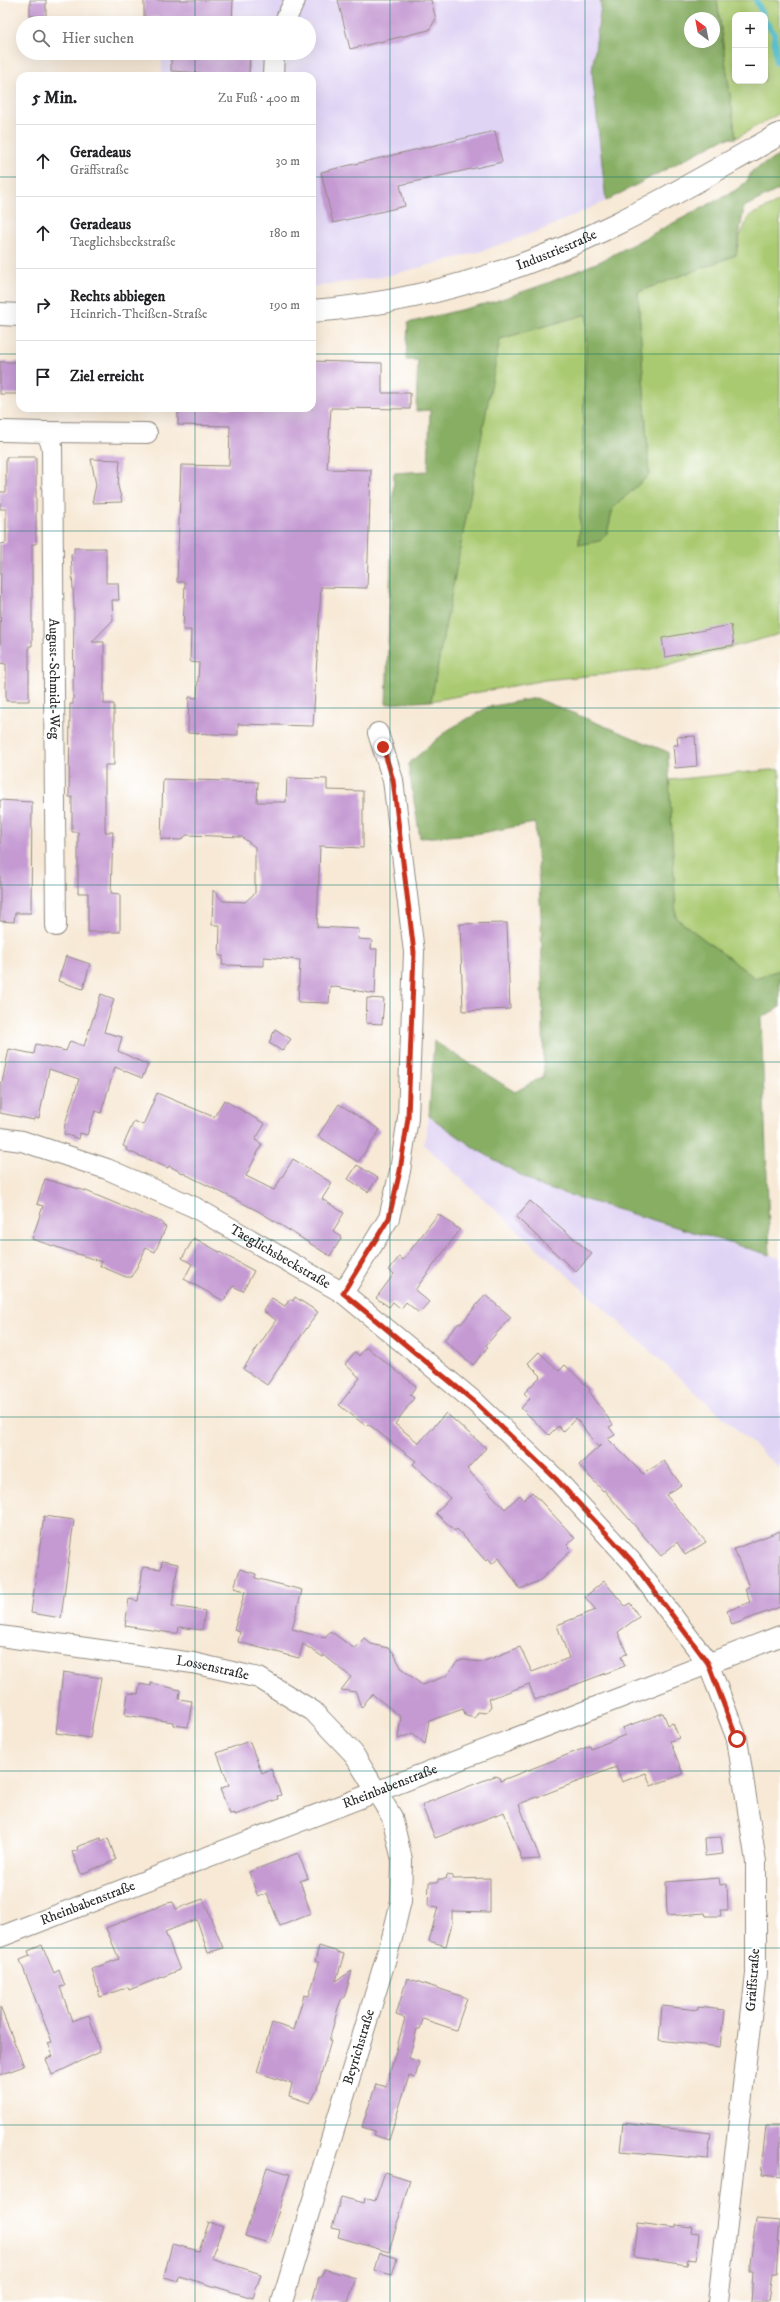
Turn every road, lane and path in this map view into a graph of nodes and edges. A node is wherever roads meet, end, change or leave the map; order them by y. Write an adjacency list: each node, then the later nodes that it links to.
1 (294, 0): 2 (street)
2 (287, 16)
3 (274, 60): 4 (street)
4 (273, 72)
5 (780, 134): 6 (street, Industriestraße)
6 (316, 310)
7 (0, 314): 8 (street)
8 (16, 314)
9 (0, 431): 10 (street)
10 (46, 432): 11 (street); 13 (street, August-Schmidt-Weg)
11 (147, 433)
12 (378, 733): 15 (street)
13 (56, 926)
14 (0, 1138): 15 (street, Taeglichsbeckstraße)
15 (343, 1293): 18 (street, Taeglichsbeckstraße)
16 (0, 1636): 19 (street, Lossenstraße)
17 (780, 1636): 18 (street, Rheinbabenstraße)
18 (708, 1663): 19 (street, Rheinbabenstraße); 22 (street, Gräffstraße)
19 (377, 1792): 20 (street, Rheinbabenstraße); 21 (street, Beyrichstraße)
20 (0, 1937)
21 (282, 2302)
22 (718, 2302)

